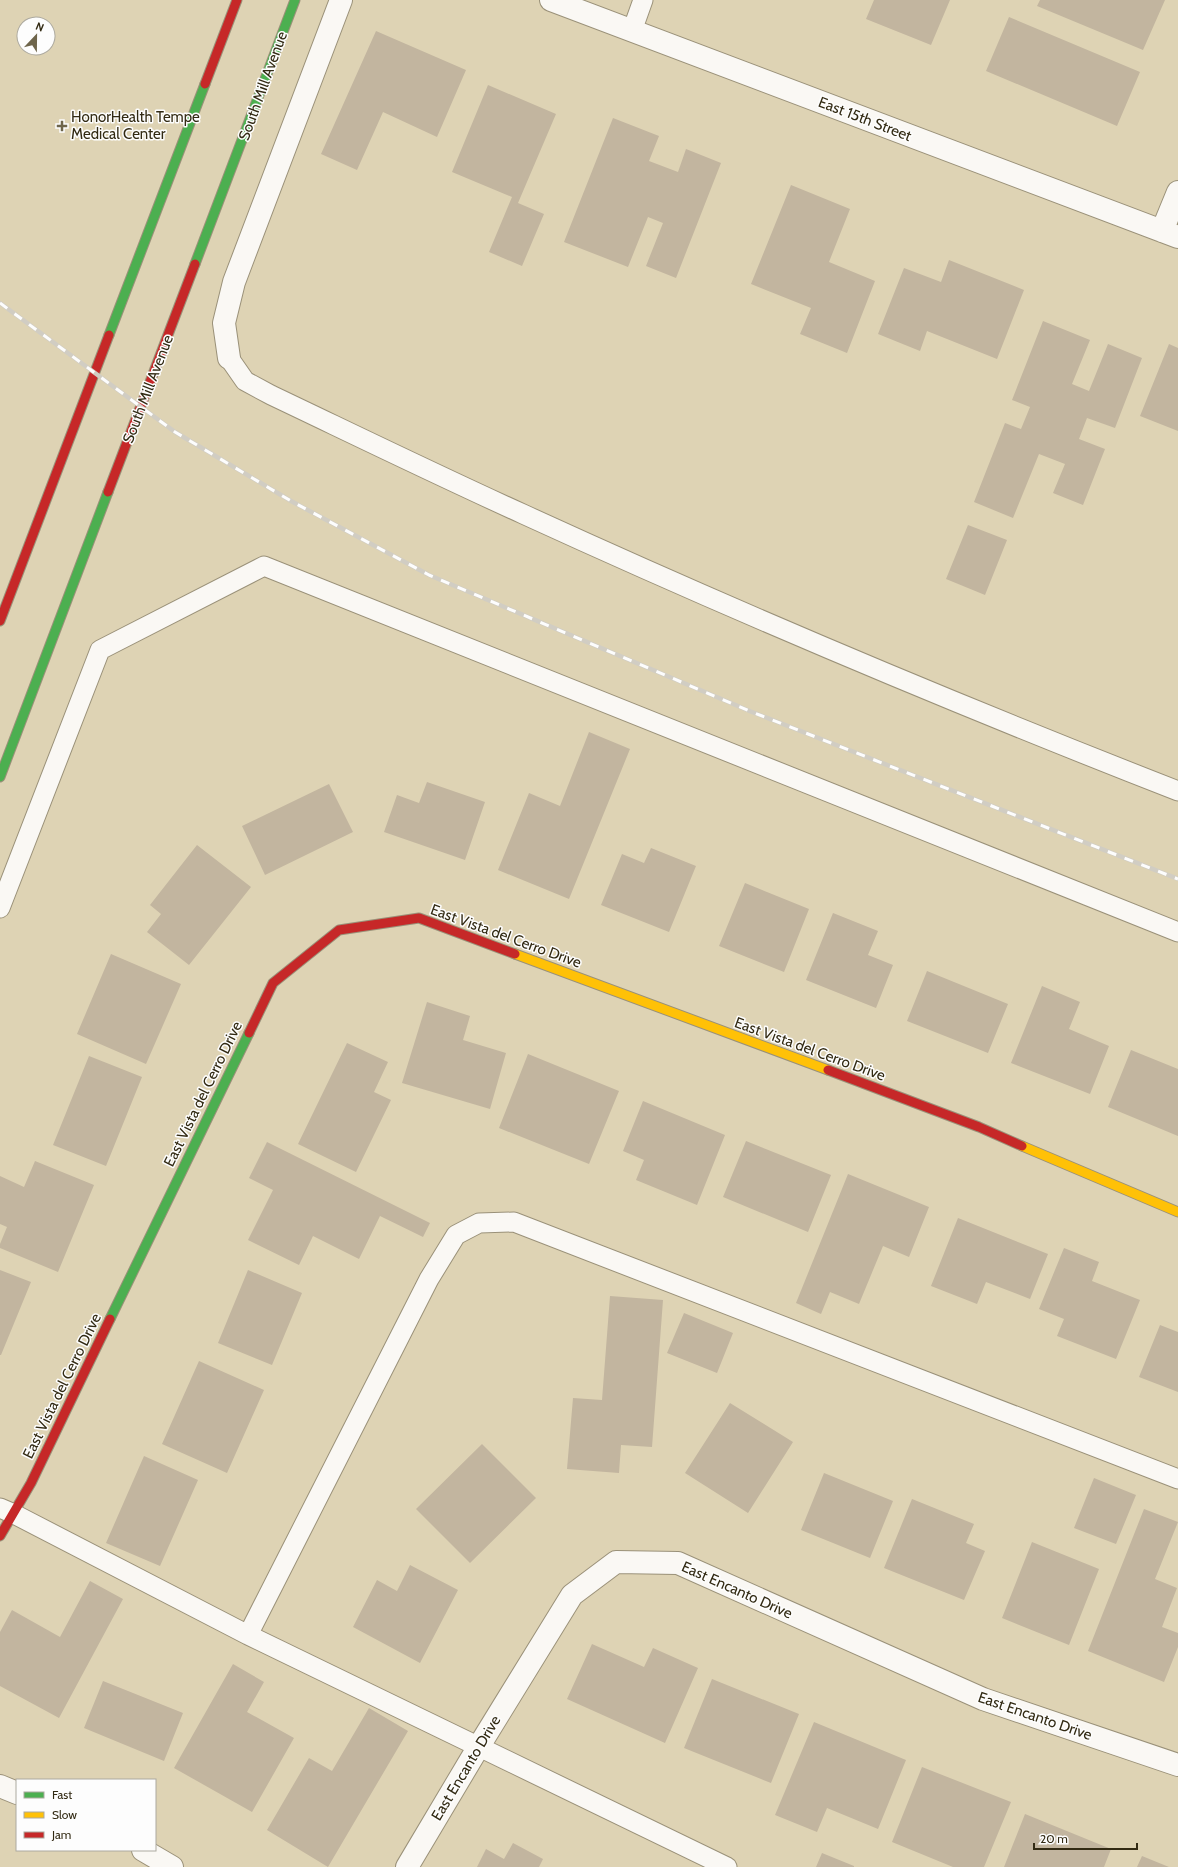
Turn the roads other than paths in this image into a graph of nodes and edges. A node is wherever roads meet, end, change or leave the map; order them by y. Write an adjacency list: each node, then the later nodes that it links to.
1 (237, 0): 10 (street)
2 (295, 0): 11 (street, South Mill Avenue)
3 (341, 0): 9 (street)
4 (551, 0): 6 (street, East 15th Street)
5 (643, 0): 6 (lane)
6 (632, 31): 8 (street, East 15th Street)
7 (1178, 192): 8 (street)
8 (1170, 234)
9 (229, 358): 12 (lane)
10 (0, 621)
11 (0, 777)
12 (1178, 791)
13 (0, 908): 14 (lane)
14 (1178, 932)
15 (1178, 1212): 17 (street, East Vista del Cerro Drive)
16 (1178, 1479): 19 (lane)
17 (7, 1511): 18 (street, East Vista del Cerro Drive); 19 (lane)
18 (0, 1536)
19 (248, 1635): 20 (lane)
20 (479, 1746): 21 (street, East Encanto Drive); 26 (street, East Encanto Drive); 27 (lane)
21 (1178, 1765)
22 (0, 1786): 23 (street)
23 (16, 1793)
24 (145, 1851): 25 (street)
25 (172, 1867)
26 (407, 1867)
27 (726, 1867)

